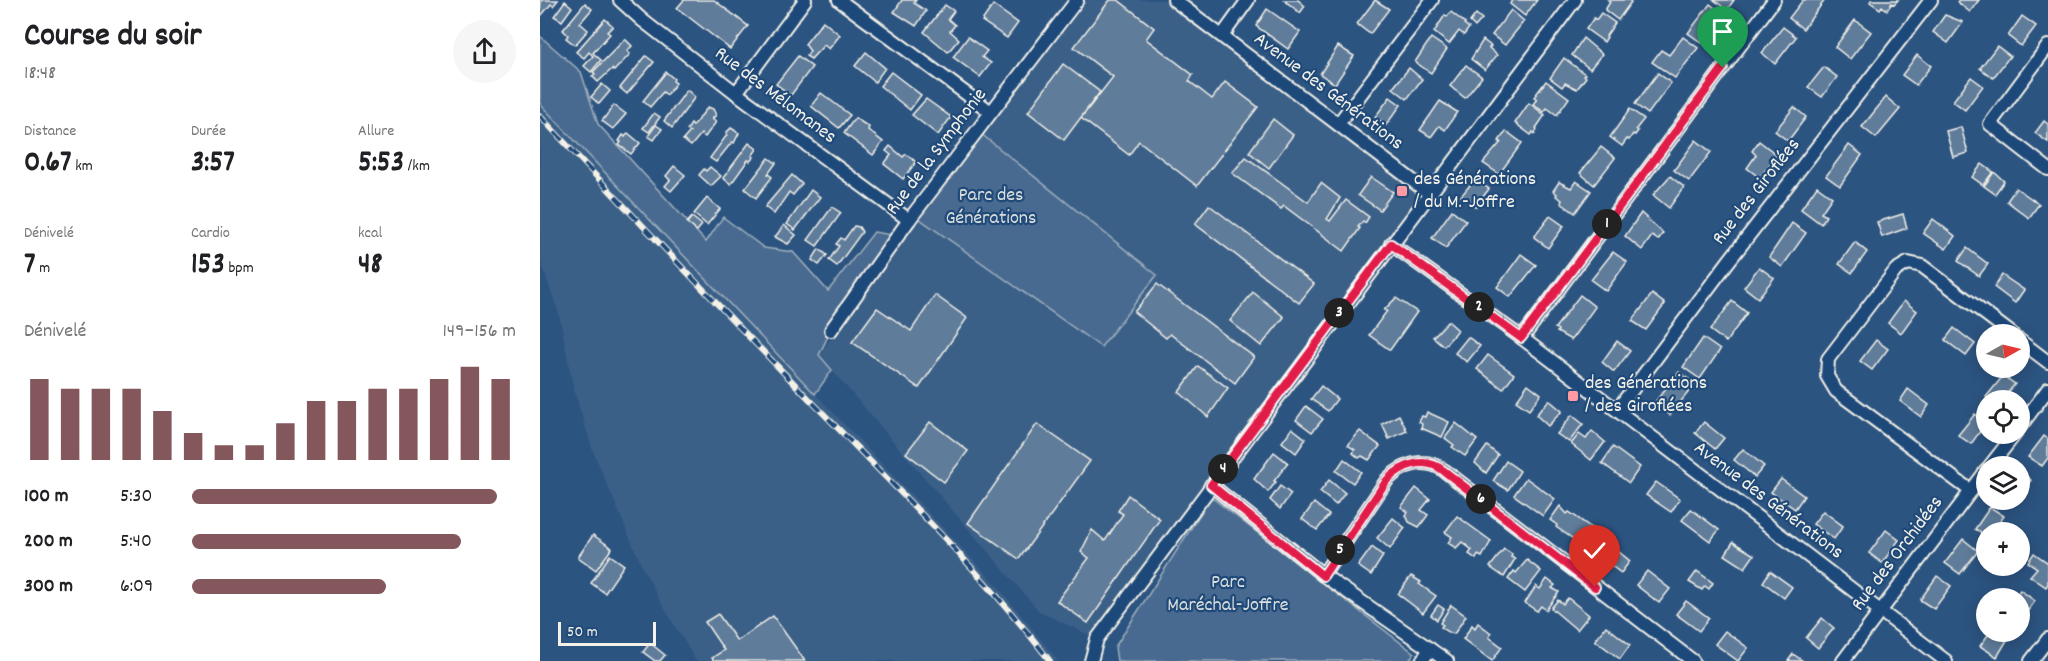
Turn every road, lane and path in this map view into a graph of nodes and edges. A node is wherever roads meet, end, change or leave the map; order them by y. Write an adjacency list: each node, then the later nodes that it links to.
1 (620, 0): 13 (street, Rue des Mélomanes)
2 (805, 0): 13 (street)
3 (839, 0): 14 (street)
4 (1077, 0): 14 (street, Rue de la Symphonie)
5 (1174, 0): 11 (street, Avenue des Générations)
6 (1248, 0): 11 (street)
7 (1432, 0): 15 (street)
8 (1575, 0): 17 (street)
9 (1774, 0): 22 (street)
10 (1930, 0): 26 (street, Rue des Giroflées)
11 (1222, 36): 15 (street, Avenue des Générations)
12 (2048, 46): 16 (street)
13 (736, 93): 18 (street, Rue des Mélomanes)
14 (991, 112): 18 (street, Rue de la Symphonie)
15 (1338, 124): 17 (street, Avenue des Générations)
16 (2048, 169)
17 (1430, 194): 19 (street)
18 (909, 220): 21 (street, Rue de la Symphonie)
19 (1391, 244): 22 (street, Avenue des Générations); 29 (street)
20 (1999, 324): 30 (street)
21 (831, 330)
22 (1521, 338): 26 (street, Avenue des Générations)
23 (2030, 348): 24 (street)
24 (2048, 362)
25 (2048, 389): 27 (street)
26 (1617, 410): 32 (street, Avenue des Générations)
27 (2030, 413)
28 (1976, 484): 30 (street, Rue des Orchidées)
29 (1211, 485): 31 (street); 35 (street)
30 (1971, 490): 32 (street, Rue des Orchidées)
31 (1323, 576): 34 (street); 38 (street)
32 (1879, 610): 39 (street, Rue des Orchidées); 40 (street, Avenue des Générations)
33 (2048, 639): 41 (street)
34 (1430, 649): 36 (street); 37 (street)
35 (1091, 661)
36 (1422, 661)
37 (1447, 661)
38 (1693, 661)
39 (1843, 661)
40 (1946, 661)
41 (2031, 661)

